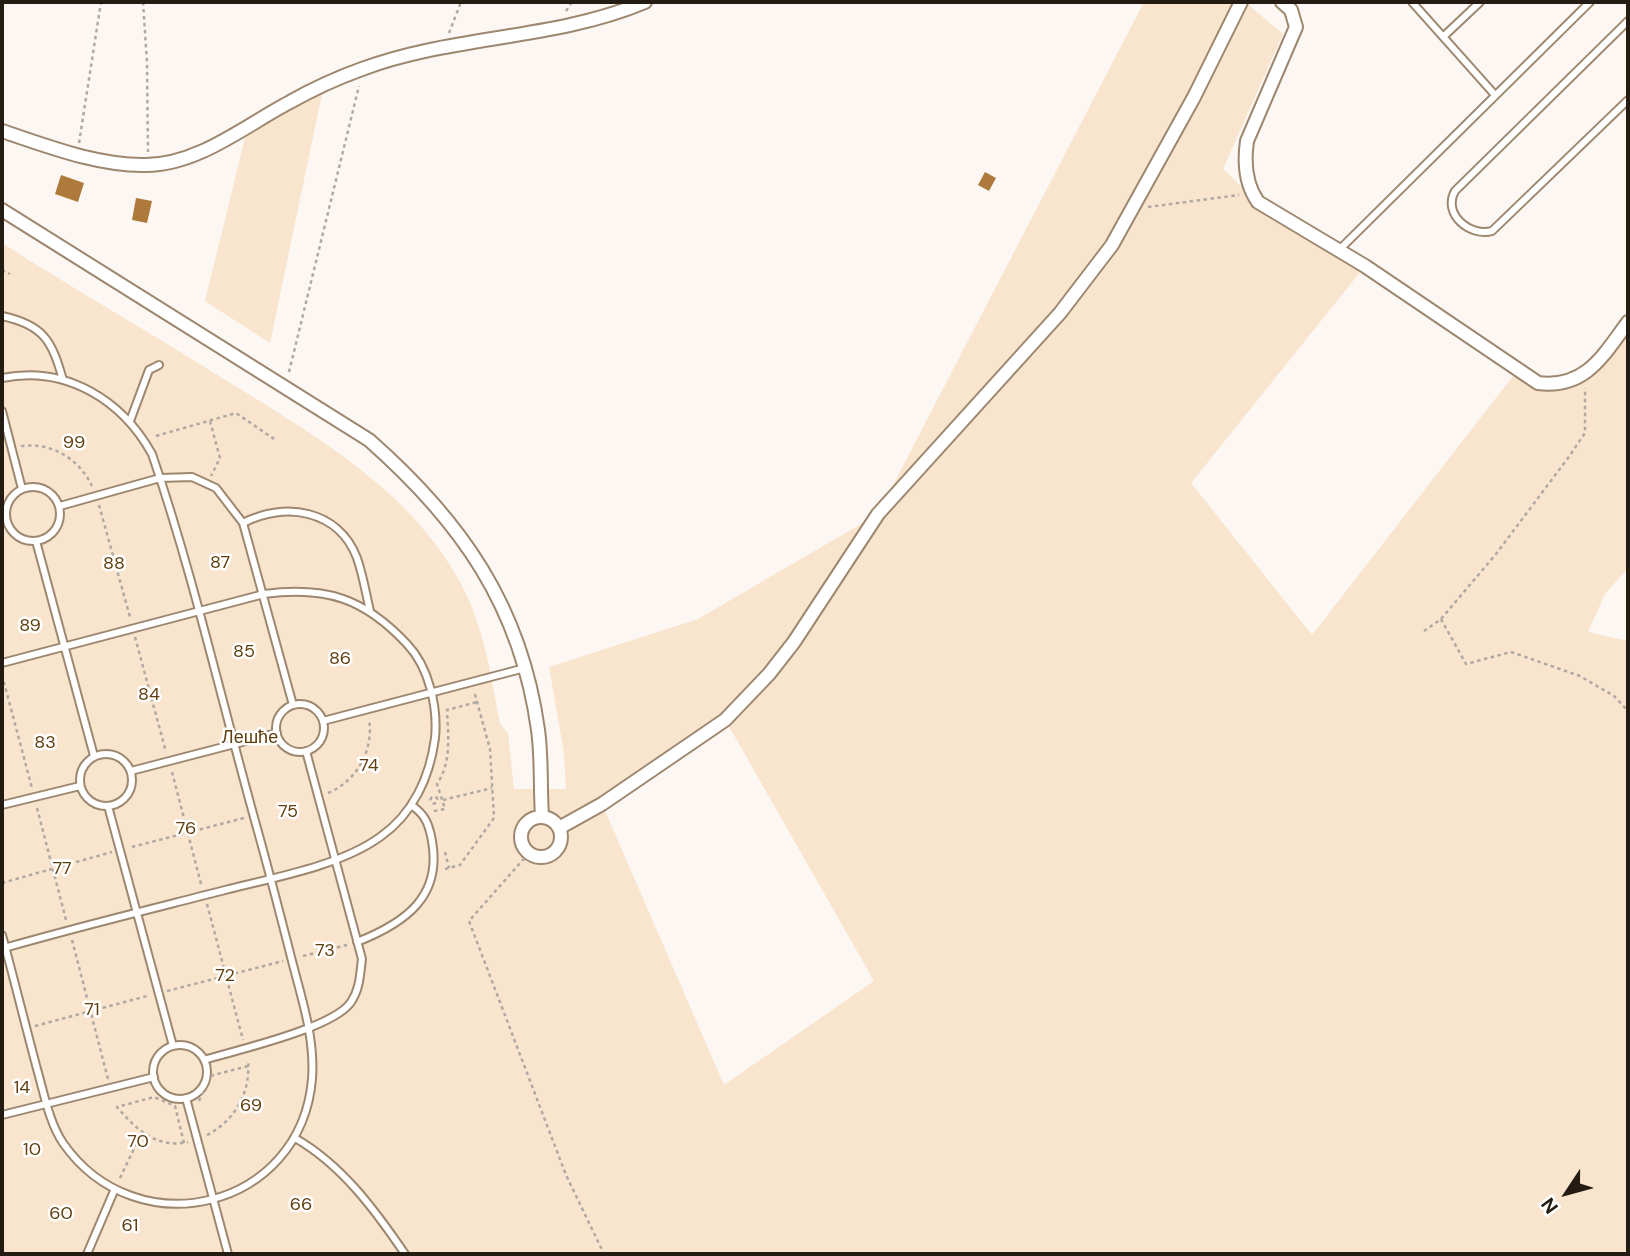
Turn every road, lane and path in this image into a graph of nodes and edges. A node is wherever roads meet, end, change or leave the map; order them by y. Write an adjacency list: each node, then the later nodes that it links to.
1 (101, 2): 17 (path)
2 (143, 2): 18 (path)
3 (461, 2): 12 (path)
4 (645, 2): 12 (street)
5 (1241, 2): 20 (street)
6 (1282, 2): 19 (street)
7 (1412, 2): 11 (lane)
8 (1480, 2): 11 (lane)
9 (1590, 2): 14 (lane)
10 (1628, 22): 15 (lane)
11 (1444, 36): 14 (lane)
12 (443, 50): 13 (street)
13 (363, 69): 18 (street); 31 (path)
14 (1494, 95): 22 (lane)
15 (1628, 100)
16 (2, 131): 17 (street)
17 (77, 154): 18 (street)
18 (147, 166)
19 (1252, 194): 20 (path); 22 (street)
20 (1134, 208): 78 (street)
21 (2, 210): 31 (street)
22 (1338, 251): 28 (street)
23 (2, 270): 24 (path)
24 (10, 275)
25 (2, 316): 30 (lane)
26 (1628, 322): 28 (street)
27 (159, 365): 33 (lane)
28 (1585, 375): 49 (path)
29 (2, 378): 30 (lane)
30 (63, 380): 33 (lane)
31 (286, 386): 54 (street)
32 (2, 411): 37 (lane)
33 (130, 421): 38 (lane)
34 (210, 421): 35 (path); 36 (path); 39 (path)
35 (156, 436)
36 (277, 441)
37 (12, 449): 40 (lane); 41 (path)
38 (160, 478): 39 (lane); 41 (lane); 47 (lane)
39 (208, 482): 44 (lane)
40 (22, 489): 42 (lane); 43 (lane)
41 (97, 495): 42 (lane); 50 (path)
42 (60, 506): 45 (lane)
43 (4, 520): 45 (lane)
44 (243, 523): 46 (lane); 48 (lane)
45 (36, 541): 52 (lane)
46 (264, 594): 47 (lane); 48 (lane); 59 (lane)
47 (197, 611): 50 (lane); 64 (lane)
48 (370, 611): 57 (lane)
49 (1441, 619): 51 (path); 61 (path)
50 (133, 628): 52 (lane); 67 (path)
51 (1424, 631)
52 (64, 645): 53 (lane); 66 (lane)
53 (2, 663)
54 (525, 668): 56 (lane); 77 (street)
55 (2, 675): 71 (path)
56 (471, 682): 57 (lane); 58 (path)
57 (431, 693): 60 (lane); 75 (lane)
58 (477, 702): 70 (path); 73 (path)
59 (293, 705): 62 (lane); 63 (lane)
60 (368, 710): 62 (lane); 72 (path)
61 (1628, 711)
62 (323, 721): 65 (lane)
63 (277, 733): 64 (lane); 65 (lane)
64 (236, 744): 67 (lane); 82 (lane)
65 (306, 751): 72 (lane)
66 (94, 756): 68 (lane); 69 (lane)
67 (169, 762): 68 (lane); 83 (path)
68 (131, 771): 76 (lane)
69 (80, 786): 71 (lane); 76 (lane)
70 (492, 788): 73 (path); 81 (path)
71 (34, 797): 74 (lane); 85 (path)
72 (318, 797): 80 (lane)
73 (442, 799): 73 (path)
74 (2, 805)
75 (411, 805): 80 (lane); 81 (lane)
76 (108, 806): 84 (lane)
77 (542, 816): 78 (street); 79 (street)
78 (559, 828): 79 (street)
79 (529, 853): 116 (path)
80 (335, 859): 82 (lane); 87 (lane)
81 (435, 871): 87 (lane)
82 (271, 878): 83 (lane); 89 (lane)
83 (204, 895): 84 (lane); 90 (path)
84 (136, 912): 85 (lane); 91 (lane)
85 (69, 930): 88 (lane); 92 (path)
86 (2, 934): 88 (lane)
87 (357, 942): 89 (path); 94 (lane)
88 (4, 948): 93 (lane)
89 (292, 959): 90 (path); 94 (lane)
90 (226, 976): 91 (path); 96 (path)
91 (158, 993): 92 (path); 95 (lane)
92 (90, 1012): 93 (path); 100 (path)
93 (27, 1028): 102 (lane)
94 (310, 1028): 96 (lane); 108 (lane)
95 (173, 1046): 97 (lane); 99 (lane)
96 (245, 1048): 97 (lane); 98 (path)
97 (204, 1060): 101 (lane)
98 (248, 1066): 103 (path); 107 (path)
99 (154, 1077): 100 (lane); 101 (lane)
100 (110, 1086): 102 (lane)
101 (186, 1098): 109 (lane)
102 (46, 1103): 104 (lane); 111 (lane)
103 (200, 1108)
104 (2, 1115)
105 (206, 1128): 107 (path)
106 (142, 1134): 110 (path); 110 (path); 111 (path)
107 (208, 1135): 109 (path)
108 (295, 1138): 112 (lane); 115 (lane)
109 (197, 1139): 110 (path); 112 (lane)
110 (184, 1143)
111 (114, 1191): 112 (lane); 113 (lane)
112 (214, 1200): 114 (lane)
113 (87, 1254)
114 (228, 1254)
115 (405, 1254)
116 (604, 1254)

